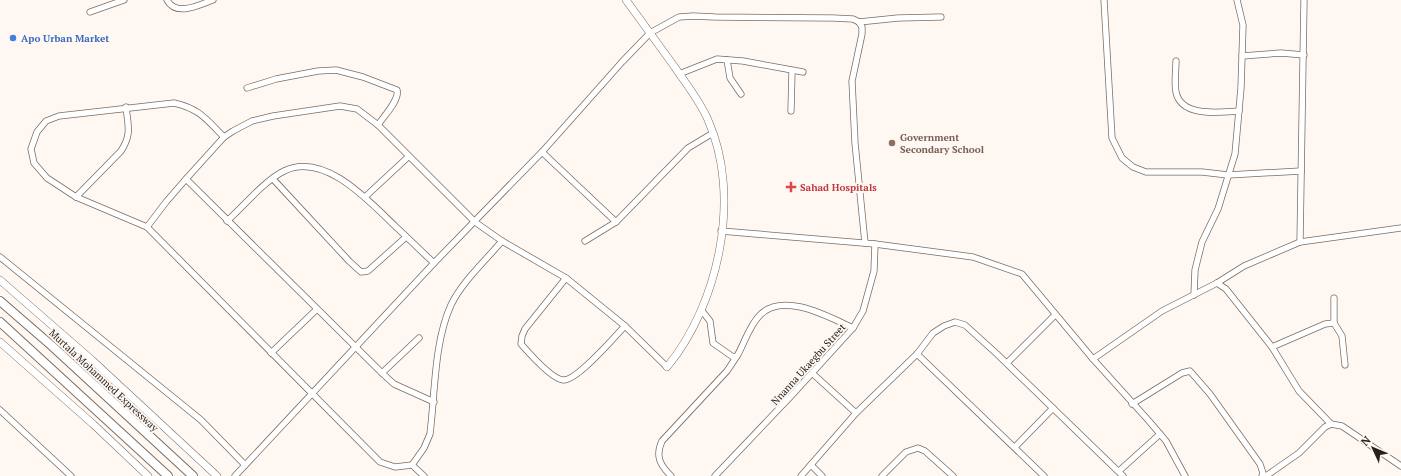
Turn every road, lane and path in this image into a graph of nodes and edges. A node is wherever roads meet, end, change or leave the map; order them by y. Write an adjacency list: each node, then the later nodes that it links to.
1 (124, 0): 8 (street)
2 (166, 0): 3 (street)
3 (213, 0)
4 (626, 0): 11 (main road)
5 (1104, 0): 30 (street)
6 (1237, 0): 13 (street)
7 (1304, 0): 12 (street)
8 (90, 12)
9 (941, 17): 10 (street)
10 (859, 22): 11 (street); 45 (street)
11 (650, 33): 18 (main road); 27 (street)
12 (1304, 55): 13 (street); 29 (street)
13 (1242, 56): 23 (street)
14 (727, 60): 16 (street); 18 (street); 20 (street)
15 (1176, 61): 23 (street)
16 (792, 71): 17 (street); 22 (street)
17 (803, 72)
18 (680, 74): 25 (main road)
19 (247, 88): 24 (street)
20 (741, 94)
21 (126, 107): 26 (street); 33 (street); 33 (street)
22 (791, 111)
23 (1239, 111): 30 (street)
24 (378, 125): 26 (street); 28 (street)
25 (713, 133): 37 (street); 40 (main road)
26 (224, 137): 31 (street)
27 (542, 152): 36 (street); 37 (street)
28 (408, 157): 34 (street); 36 (street)
29 (1301, 171): 30 (street); 44 (street)
30 (1228, 175): 52 (street)
31 (186, 179): 35 (street); 38 (street)
32 (273, 179): 34 (street); 35 (street); 41 (street)
33 (76, 196): 38 (street)
34 (365, 197): 41 (street)
35 (227, 221): 55 (street)
36 (475, 222): 42 (street); 48 (street)
37 (616, 222): 43 (street)
38 (147, 227): 66 (street)
39 (1401, 228): 44 (street)
40 (721, 231): 45 (street); 56 (main road)
41 (406, 237): 48 (street)
42 (502, 241): 49 (street); 76 (street)
43 (585, 241)
44 (1300, 242): 51 (street)
45 (865, 243): 46 (street)
46 (875, 244): 57 (street); 61 (street, Nnanna Ukaegbu Street)
47 (0, 257): 84 (street)
48 (434, 263): 64 (street)
49 (566, 278): 60 (street); 60 (street)
50 (0, 280): 93 (main road)
51 (1217, 283): 52 (street); 65 (street)
52 (1194, 295): 69 (street)
53 (1334, 298): 59 (street)
54 (0, 301): 92 (highway, Murtala Mohammed Expressway)
55 (316, 310): 64 (street); 66 (street)
56 (702, 311): 68 (street); 72 (main road)
57 (1055, 315): 69 (street); 70 (street)
58 (0, 322): 91 (highway)
59 (1334, 323): 65 (street); 71 (street)
60 (625, 326): 72 (street)
61 (853, 328): 68 (street); 74 (street, Nnanna Ukaegbu Street)
62 (419, 338): 73 (street)
63 (0, 342): 90 (main road)
64 (356, 348): 73 (street); 75 (street)
65 (1272, 348): 81 (street)
66 (271, 353): 75 (street)
67 (917, 354): 70 (street); 80 (street); 83 (street)
68 (738, 356): 96 (street)
69 (1093, 359): 77 (street)
70 (1007, 363): 78 (street)
71 (1345, 365)
72 (667, 367)
73 (382, 373): 76 (street)
74 (812, 373): 80 (street); 97 (street, Nnanna Ukaegbu Street)
75 (313, 393): 84 (street); 85 (street)
76 (434, 402): 85 (street)
77 (1132, 404): 82 (street); 105 (street)
78 (1053, 408): 83 (street); 88 (street)
79 (0, 410): 89 (street)
80 (856, 412): 86 (street)
81 (1331, 424): 87 (street); 106 (street)
82 (1160, 434): 88 (street); 104 (street)
83 (1015, 447): 102 (street)
84 (245, 465): 94 (street)
85 (412, 465): 95 (street)
86 (811, 465): 98 (street); 99 (street)
87 (1401, 466)
88 (1119, 471): 103 (street)
89 (71, 476)
90 (148, 476)
91 (168, 476)
92 (192, 476)
93 (217, 476)
94 (235, 476)
95 (424, 476)
96 (671, 476)
97 (715, 476)
98 (801, 476)
99 (822, 476)
100 (882, 476): 101 (street)
101 (953, 476)
102 (1044, 476)
103 (1123, 476)
104 (1185, 476)
105 (1262, 476)
106 (1266, 476)

